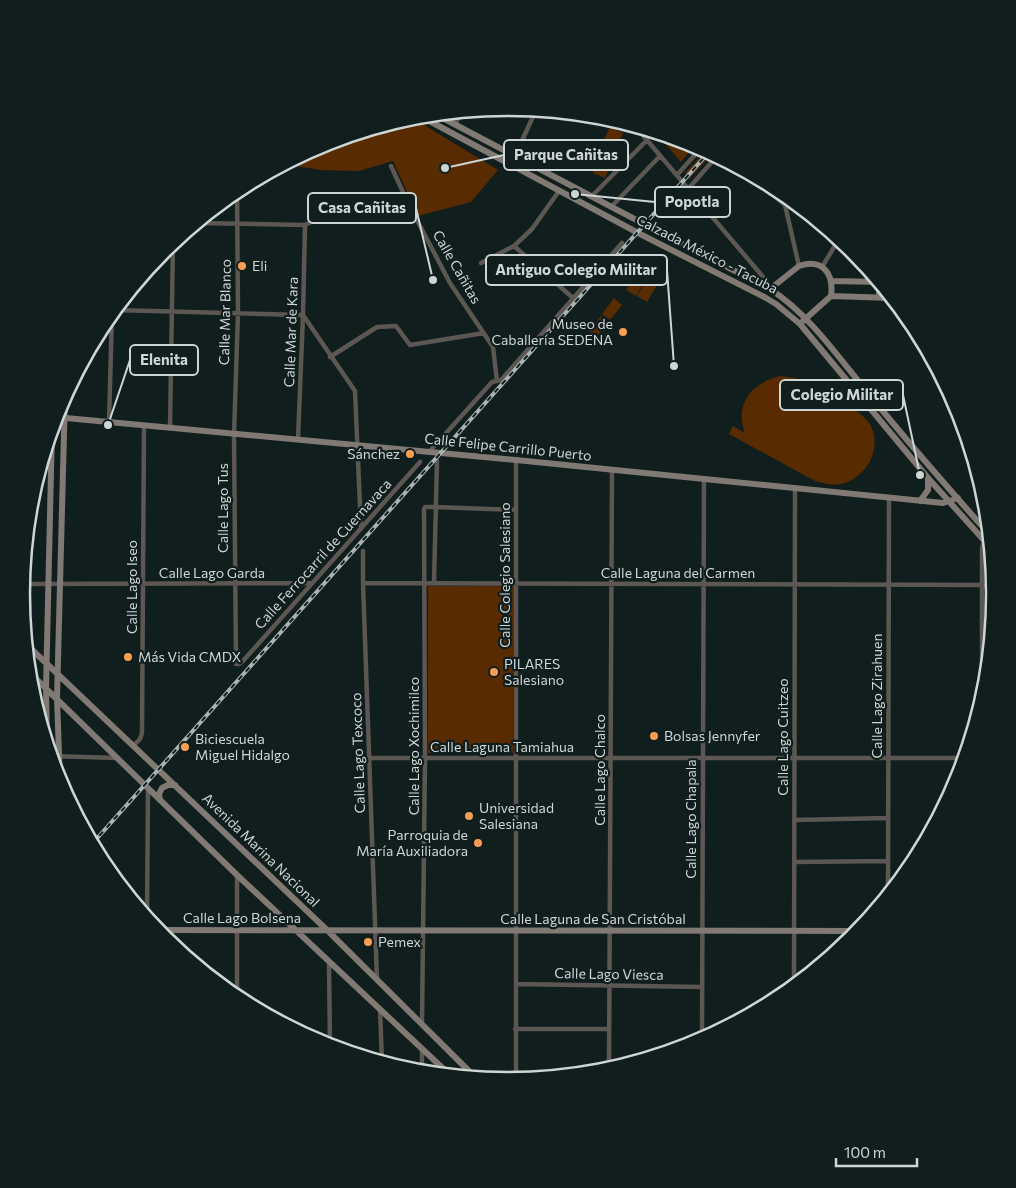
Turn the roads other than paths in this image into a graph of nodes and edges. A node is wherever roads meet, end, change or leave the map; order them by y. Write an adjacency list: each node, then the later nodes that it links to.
1 (533, 117): 9 (street)
2 (457, 119): 5 (street)
3 (446, 120): 5 (main road, Calzada México - Tacuba)
4 (432, 122): 15 (main road, Calzada México - Tacuba)
5 (454, 125): 9 (main road, Calzada México - Tacuba)
6 (643, 135): 7 (street)
7 (647, 140): 10 (street); 16 (street)
8 (696, 154): 13 (street)
9 (515, 156): 16 (main road, Calzada México - Tacuba)
10 (660, 156): 13 (street); 20 (street)
11 (711, 161): 14 (street)
12 (391, 166): 18 (street, Calle Cañitas)
13 (677, 175): 14 (street)
14 (689, 188): 37 (street)
15 (559, 191): 24 (main road, Calzada México - Tacuba); 29 (street)
16 (592, 197): 20 (main road, Calzada México - Tacuba)
17 (237, 201): 23 (street, Calle Mar Blanco)
18 (408, 203): 25 (street); 48 (street, Calle Cañitas)
19 (785, 205): 33 (street)
20 (611, 207): 21 (main road, Calzada México - Tacuba)
21 (626, 214): 24 (main road); 26 (main road, Calzada México - Tacuba)
22 (207, 223): 23 (street)
23 (237, 224): 25 (street); 43 (street, Calle Mar Blanco)
24 (621, 224): 27 (main road, Calzada México - Tacuba)
25 (305, 225): 44 (street, Calle Mar de Kara)
26 (663, 234): 27 (main road); 37 (main road, Calzada México - Tacuba)
27 (656, 242): 46 (main road, Calzada México - Tacuba)
28 (622, 243): 39 (street)
29 (514, 246): 32 (street); 39 (street)
30 (835, 246): 34 (street)
31 (173, 253): 42 (street)
32 (481, 263)
33 (799, 266): 34 (main road); 37 (main road)
34 (822, 267): 35 (main road)
35 (832, 281): 36 (main road); 38 (main road)
36 (871, 283)
37 (770, 289): 45 (main road, Calzada México - Tacuba)
38 (831, 296): 40 (main road); 45 (main road)
39 (573, 298): 50 (street)
40 (882, 298)
41 (123, 312): 42 (street)
42 (172, 312): 43 (street); 54 (street)
43 (238, 313): 44 (street); 55 (street, Calle Mar Blanco)
44 (303, 315): 49 (street); 56 (street, Calle Mar de Kara)
45 (806, 318): 46 (main road); 68 (main road, Calzada México - Tacuba)
46 (800, 324): 65 (main road, Calzada México - Tacuba)
47 (112, 326): 52 (street)
48 (484, 333): 49 (street); 50 (street, Calle Cañitas)
49 (330, 357): 57 (street)
50 (497, 381): 59 (street)
51 (64, 418): 52 (main road, Calle Felipe Carrillo Puerto); 86 (main road)
52 (109, 422): 53 (main road, Calle Felipe Carrillo Puerto)
53 (144, 425): 54 (main road, Calle Felipe Carrillo Puerto); 87 (street, Calle Lago Iseo)
54 (170, 428): 55 (main road, Calle Felipe Carrillo Puerto)
55 (234, 434): 56 (main road, Calle Felipe Carrillo Puerto); 88 (street, Calle Lago Tus)
56 (298, 439): 57 (main road, Calle Felipe Carrillo Puerto)
57 (358, 445): 59 (main road, Calle Felipe Carrillo Puerto); 74 (street)
58 (52, 452): 85 (main road)
59 (429, 452): 60 (main road, Calle Felipe Carrillo Puerto)
60 (516, 460): 63 (main road, Calle Felipe Carrillo Puerto); 72 (street, Calle Colegio Salesiano)
61 (437, 461): 71 (street)
62 (420, 462): 74 (street, Calle Ferrocarril de Cuernavaca)
63 (612, 470): 64 (main road, Calle Felipe Carrillo Puerto); 90 (street, Calle Lago Chalco)
64 (704, 478): 66 (main road, Calle Felipe Carrillo Puerto); 91 (street, Calle Lago Chapala)
65 (928, 478): 69 (main road); 70 (main road, Calzada México - Tacuba)
66 (795, 488): 67 (main road, Calle Felipe Carrillo Puerto); 92 (street, Calle Lago Cuitzeo)
67 (889, 497): 69 (main road, Calle Felipe Carrillo Puerto); 93 (street, Calle Lago Zirahuen)
68 (958, 498): 70 (main road, Calle Felipe Carrillo Puerto); 73 (main road, Calzada México - Tacuba)
69 (920, 500): 70 (main road, Calle Felipe Carrillo Puerto)
70 (950, 502): 76 (main road, Calzada México - Tacuba)
71 (435, 507): 72 (street); 82 (street, Calle Lago Xochimilco); 83 (street)
72 (516, 510): 89 (street, Calle Colegio Salesiano)
73 (981, 523)
74 (361, 529): 80 (street, Calle Ferrocarril de Cuernavaca)
75 (982, 532): 76 (main road)
76 (978, 534): 77 (main road, Calzada México - Tacuba)
77 (982, 537)
78 (983, 545): 94 (street)
79 (363, 551): 81 (street, Calle Lago Texcoco)
80 (312, 583): 88 (street, Calle Lago Garda); 98 (street, Calle Ferrocarril de Cuernavaca)
81 (363, 583): 82 (street, Calle Laguna del Carmen); 108 (street, Calle Lago Texcoco)
82 (425, 583): 83 (street, Calle Laguna del Carmen); 109 (street, Calle Lago Xochimilco)
83 (434, 583): 89 (street, Calle Laguna del Carmen)
84 (30, 584): 85 (street, Calle Lago Garda)
85 (49, 584): 86 (street, Calle Lago Garda); 99 (main road)
86 (61, 584): 87 (street, Calle Lago Garda); 100 (main road)
87 (143, 584): 88 (street, Calle Lago Garda); 105 (street, Calle Lago Iseo)
88 (235, 584): 98 (street, Calle Lago Tus)
89 (517, 584): 90 (street, Calle Laguna del Carmen); 110 (street, Calle Colegio Salesiano)
90 (612, 584): 91 (street, Calle Laguna del Carmen); 111 (street, Calle Lago Chalco)
91 (703, 585): 92 (street, Calle Laguna del Carmen); 112 (street, Calle Lago Chapala)
92 (794, 585): 93 (street, Calle Laguna del Carmen); 113 (street, Calle Lago Cuitzeo)
93 (889, 585): 94 (street, Calle Laguna del Carmen); 114 (street, Calle Lago Zirahuen)
94 (981, 586): 95 (street, Calle Laguna del Carmen); 97 (street)
95 (986, 586)
96 (34, 651): 99 (main road, Avenida Marina Nacional)
97 (982, 658)
98 (242, 662)
99 (47, 664): 100 (main road, Avenida Marina Nacional); 102 (main road)
100 (58, 673): 103 (main road); 105 (main road, Avenida Marina Nacional)
101 (38, 680): 102 (main road)
102 (46, 688): 103 (main road); 104 (main road)
103 (57, 698): 106 (main road); 107 (main road)
104 (47, 720)
105 (134, 745): 116 (main road, Avenida Marina Nacional)
106 (59, 756): 107 (street)
107 (117, 758): 118 (main road)
108 (369, 758): 109 (street, Calle Laguna Tamiahua); 131 (street, Calle Lago Texcoco)
109 (425, 758): 110 (street, Calle Laguna Tamiahua); 132 (street, Calle Lago Xochimilco)
110 (517, 758): 111 (street, Calle Laguna Tamiahua); 133 (street, Calle Colegio Salesiano)
111 (611, 758): 112 (street, Calle Laguna Tamiahua); 134 (street, Calle Lago Chalco)
112 (703, 758): 113 (street, Calle Laguna Tamiahua); 135 (street, Calle Lago Chapala)
113 (794, 758): 114 (street, Calle Laguna Tamiahua); 121 (street, Calle Lago Cuitzeo)
114 (888, 758): 115 (street, Calle Laguna Tamiahua); 120 (street, Calle Lago Zirahuen)
115 (957, 758)
116 (165, 776): 117 (main road, Avenida Marina Nacional); 118 (main road)
117 (175, 786): 119 (main road); 130 (main road, Avenida Marina Nacional)
118 (149, 790): 119 (main road); 126 (street)
119 (160, 800): 124 (main road)
120 (888, 818): 121 (street); 122 (street, Calle Lago Zirahuen)
121 (794, 820): 123 (street, Calle Lago Cuitzeo)
122 (888, 861): 123 (street); 125 (street, Calle Lago Zirahuen)
123 (794, 862): 136 (street, Calle Lago Cuitzeo)
124 (237, 875): 128 (street); 129 (main road)
125 (888, 884)
126 (147, 907)
127 (168, 930): 128 (main road, Calle Lago Bolsena)
128 (237, 931): 129 (main road, Calle Lago Bolsena); 143 (street)
129 (296, 931): 130 (main road, Calle Lago Bolsena); 138 (main road)
130 (328, 931): 131 (main road, Calle Laguna de San Cristóbal); 140 (main road, Avenida Marina Nacional)
131 (376, 931): 132 (main road, Calle Laguna de San Cristóbal); 140 (street, Calle Lago Texcoco)
132 (423, 931): 133 (main road, Calle Laguna de San Cristóbal); 146 (street, Calle Lago Xochimilco)
133 (516, 931): 134 (main road, Calle Laguna de San Cristóbal); 141 (street, Calle Colegio Salesiano)
134 (610, 931): 135 (main road, Calle Laguna de San Cristóbal); 142 (street, Calle Lago Chalco)
135 (702, 931): 136 (main road, Calle Laguna de San Cristóbal); 144 (street, Calle Lago Chapala)
136 (794, 931): 137 (main road, Calle Laguna de San Cristóbal); 139 (street, Calle Lago Cuitzeo)
137 (847, 931)
138 (329, 963): 145 (main road); 150 (street)
139 (794, 977)
140 (377, 981): 146 (main road, Avenida Marina Nacional)
141 (516, 984): 142 (street, Calle Lago Viesca); 147 (street, Calle Colegio Salesiano)
142 (609, 985): 144 (street, Calle Lago Viesca); 148 (street, Calle Lago Chalco)
143 (237, 987)
144 (702, 987): 149 (street, Calle Lago Chapala)
145 (380, 1008): 151 (main road); 152 (street)
146 (422, 1025): 156 (main road, Avenida Marina Nacional)
147 (515, 1029): 148 (street); 157 (street, Calle Colegio Salesiano)
148 (609, 1029): 153 (street, Calle Lago Chalco)
149 (702, 1031)
150 (330, 1038)
151 (422, 1049): 154 (street); 155 (main road)
152 (382, 1055)
153 (609, 1061)
154 (422, 1064)
155 (442, 1067)
156 (468, 1070)
157 (516, 1072)

